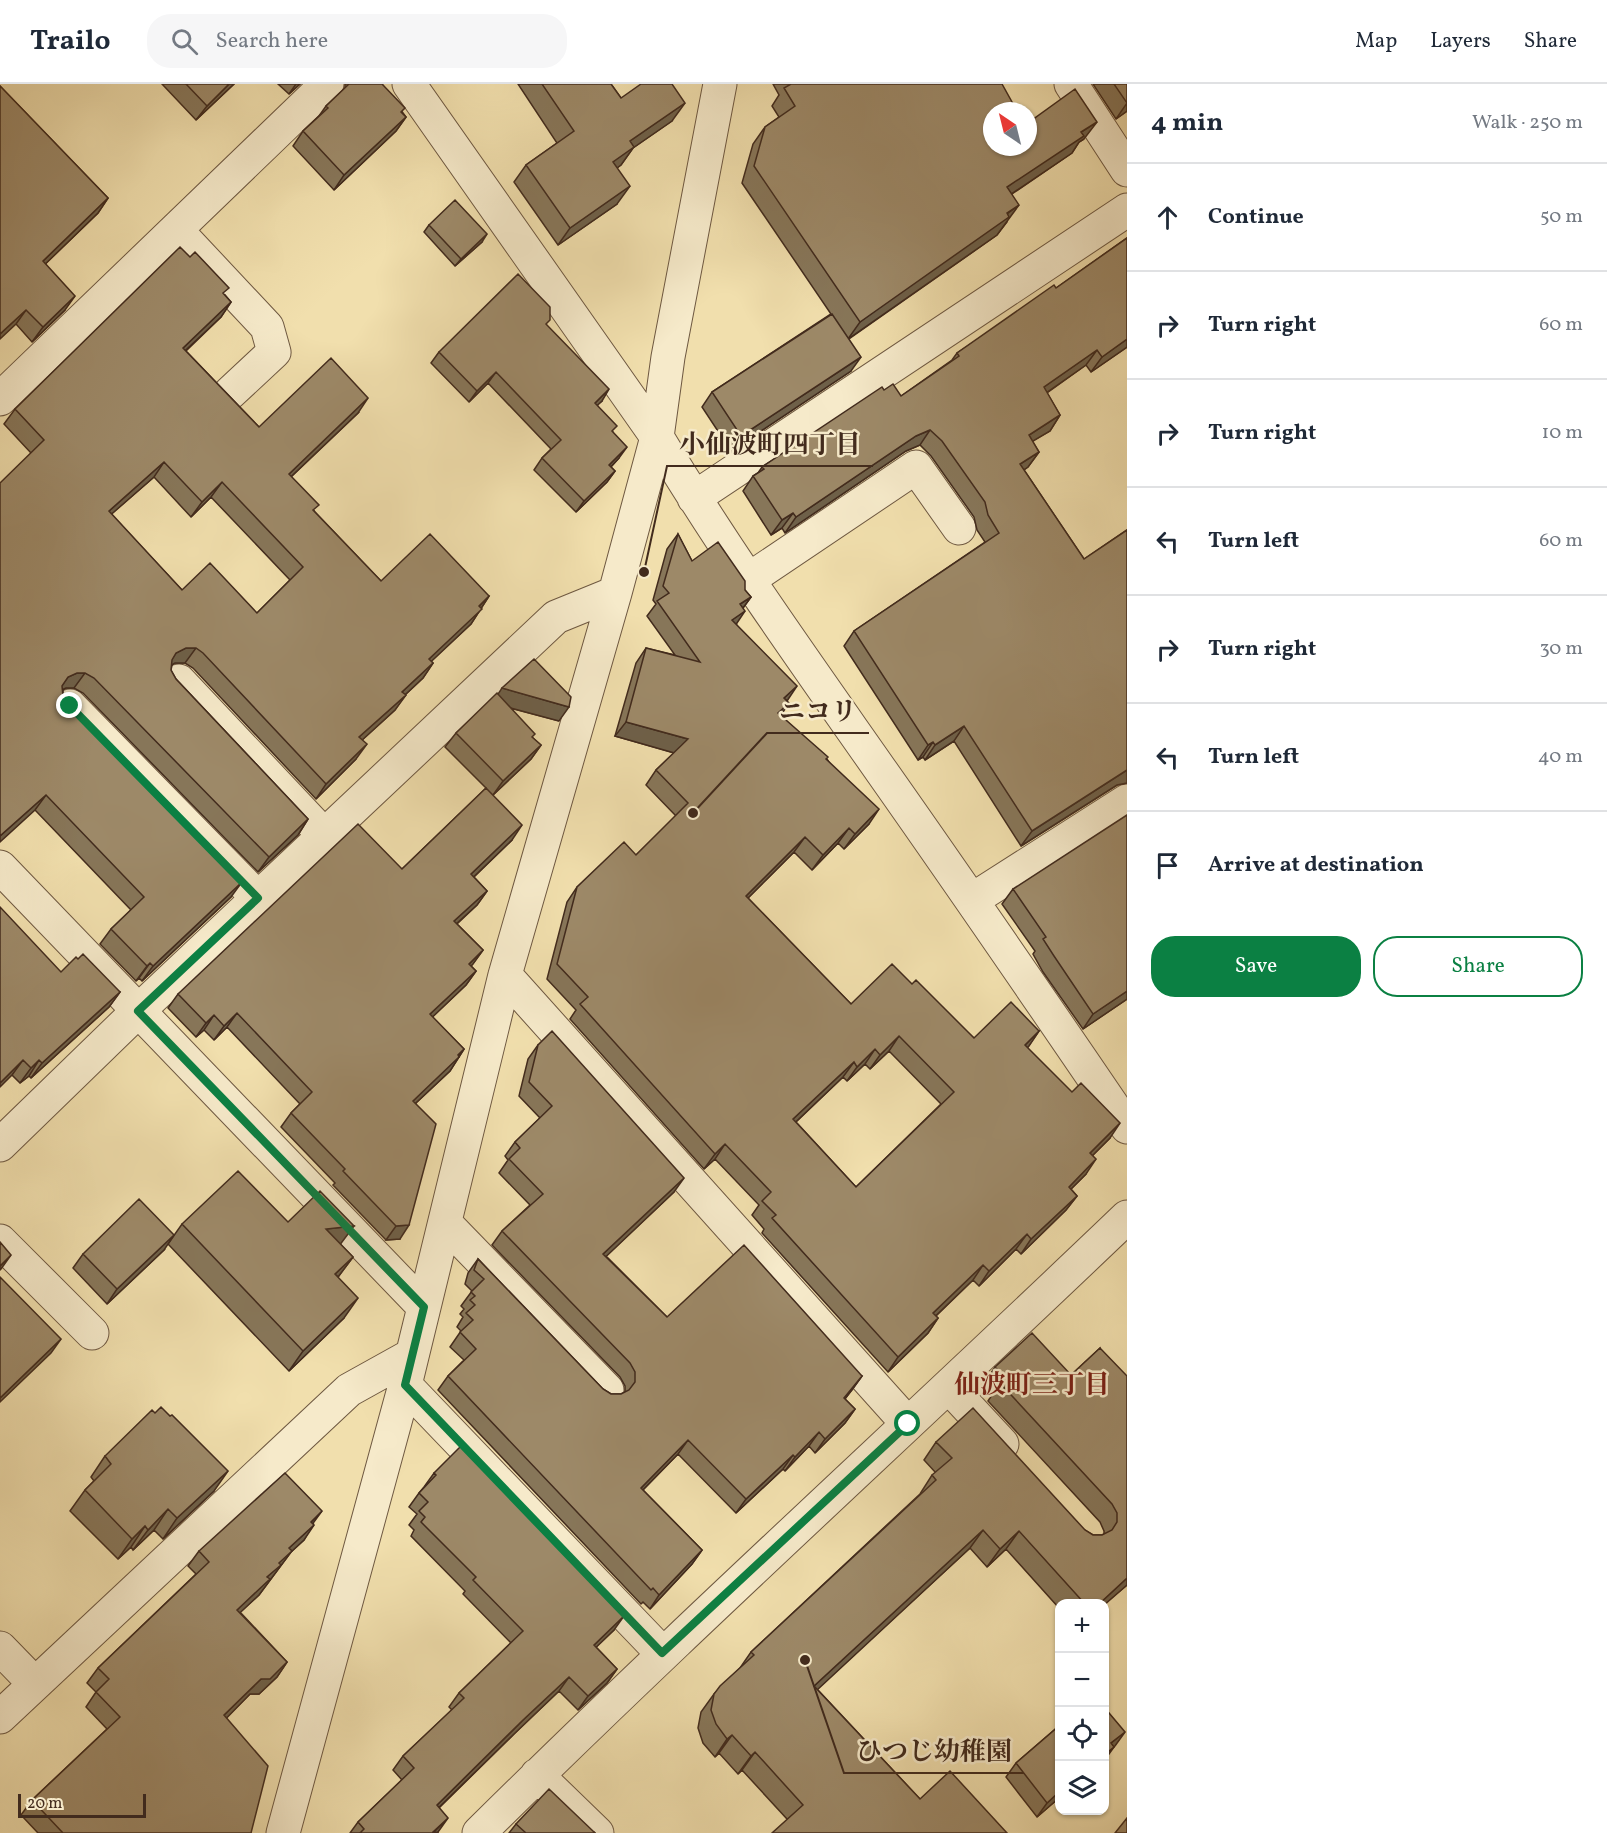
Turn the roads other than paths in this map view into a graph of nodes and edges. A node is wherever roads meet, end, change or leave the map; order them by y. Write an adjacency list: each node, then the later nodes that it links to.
1 (327, 84): 7 (street)
2 (409, 84): 10 (street)
3 (720, 84): 10 (street)
4 (1071, 84): 5 (street)
5 (1127, 170)
6 (1127, 210): 11 (street)
7 (176, 230): 8 (street); 9 (street)
8 (5, 384)
9 (230, 393)
10 (657, 436): 11 (street); 14 (street)
11 (694, 498): 13 (street)
12 (959, 528): 13 (street)
13 (748, 580): 21 (street)
14 (615, 593): 18 (street); 22 (street)
15 (179, 681): 18 (street)
16 (70, 706): 20 (street)
17 (1127, 801): 21 (street)
18 (324, 835): 20 (street)
19 (0, 867): 23 (street)
20 (258, 898): 23 (street)
21 (972, 900): 24 (street)
22 (505, 975): 27 (street); 34 (street)
23 (138, 1011): 25 (street); 29 (street)
24 (1127, 1127)
25 (0, 1145)
26 (1127, 1217): 32 (street)
27 (445, 1223): 29 (street); 33 (street)
28 (0, 1241): 30 (street)
29 (424, 1307): 31 (street)
30 (92, 1333)
31 (408, 1370): 37 (street); 38 (street); 41 (street)
32 (949, 1387): 34 (street); 35 (street)
33 (607, 1390)
34 (908, 1424): 37 (street)
35 (1022, 1466)
36 (0, 1648): 38 (street)
37 (662, 1653): 40 (street)
38 (35, 1684): 39 (street)
39 (0, 1717)
40 (537, 1775): 42 (street); 43 (street)
41 (283, 1833)
42 (479, 1833)
43 (597, 1833)

